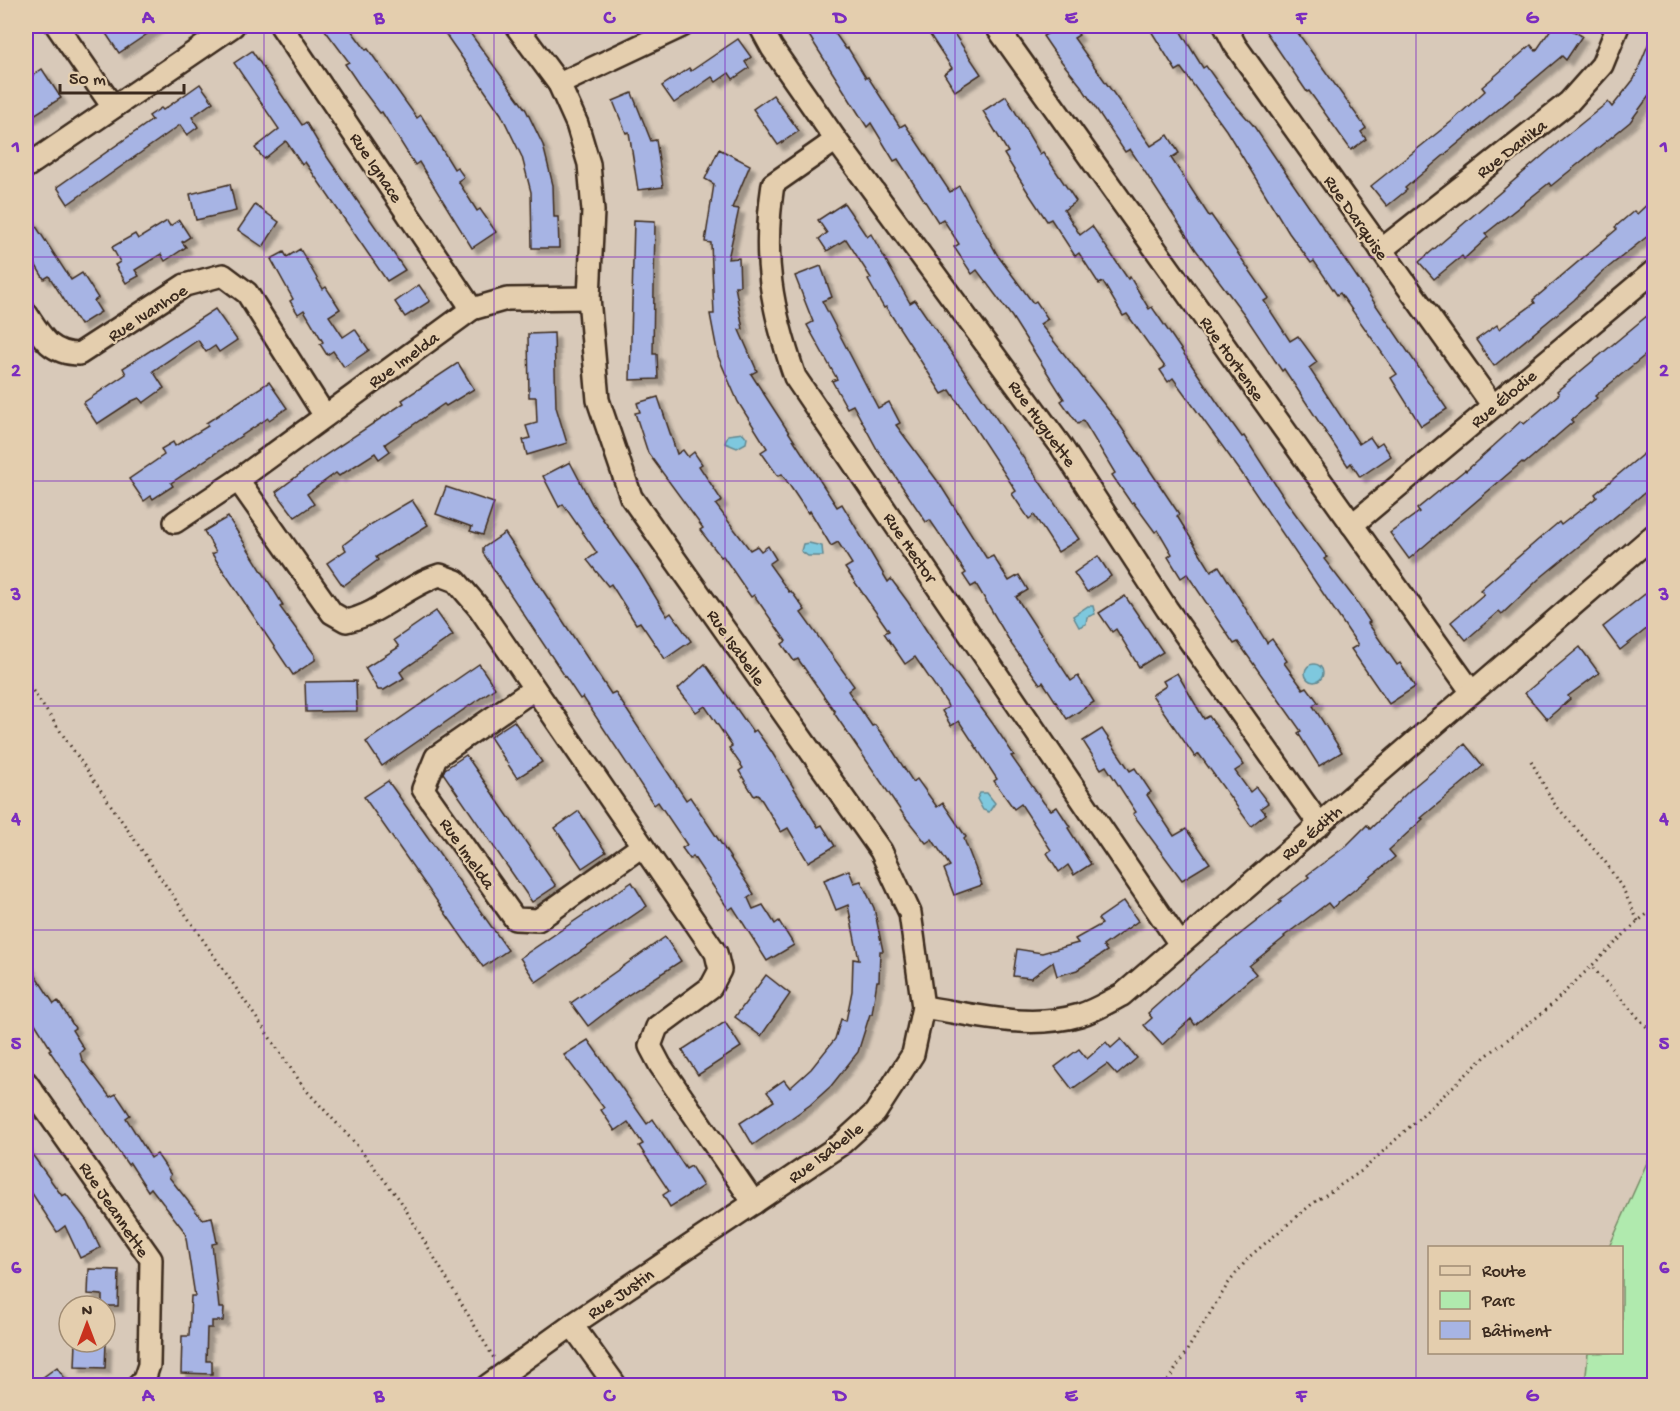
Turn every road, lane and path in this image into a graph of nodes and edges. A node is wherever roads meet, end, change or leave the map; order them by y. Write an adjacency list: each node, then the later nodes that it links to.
1 (57, 26): 11 (street)
2 (233, 26): 11 (street)
3 (281, 26): 17 (street, Rue Ignace)
4 (516, 26): 10 (street, Rue Isabelle)
5 (682, 26): 10 (street)
6 (760, 26): 12 (street, Rue Huguette)
7 (996, 26): 23 (street, Rue Hortense)
8 (1226, 26): 14 (street, Rue Darquise)
9 (1618, 26): 14 (street, Rue Danika)
10 (559, 84): 16 (street, Rue Isabelle)
11 (113, 107): 13 (street)
12 (836, 140): 29 (street, Rue Huguette); 33 (street, Rue Hector)
13 (26, 167)
14 (1381, 250): 19 (street, Rue Darquise)
15 (1654, 271): 19 (street, Rue Élodie)
16 (589, 298): 17 (street, Rue Imelda); 35 (street, Rue Isabelle)
17 (472, 309): 20 (street, Rue Imelda)
18 (26, 313): 20 (street, Rue Ivanhoe)
19 (1493, 406): 23 (street, Rue Élodie)
20 (325, 416): 21 (street, Rue Imelda)
21 (238, 480): 22 (street, Rue Imelda); 26 (street)
22 (175, 522)
23 (1352, 525): 27 (street, Rue Hortense)
24 (1654, 535): 27 (street, Rue Édith)
25 (26, 681): 40 (path)
26 (534, 689): 30 (street); 30 (street, Rue Imelda)
27 (1471, 691): 29 (street, Rue Édith)
28 (1531, 761): 32 (path)
29 (1320, 825): 33 (street, Rue Édith)
30 (642, 846): 38 (street)
31 (1654, 909): 32 (path)
32 (1638, 921): 34 (path)
33 (1180, 944): 35 (street, Rue Édith)
34 (1592, 967): 36 (path); 43 (path)
35 (923, 1007): 38 (street, Rue Isabelle)
36 (1654, 1035)
37 (26, 1082): 41 (street, Rue Jeannette)
38 (754, 1203): 39 (street, Rue Justin)
39 (572, 1325): 40 (street, Rue Justin); 42 (street)
40 (495, 1380)
41 (138, 1386)
42 (616, 1386)
43 (1165, 1386)

